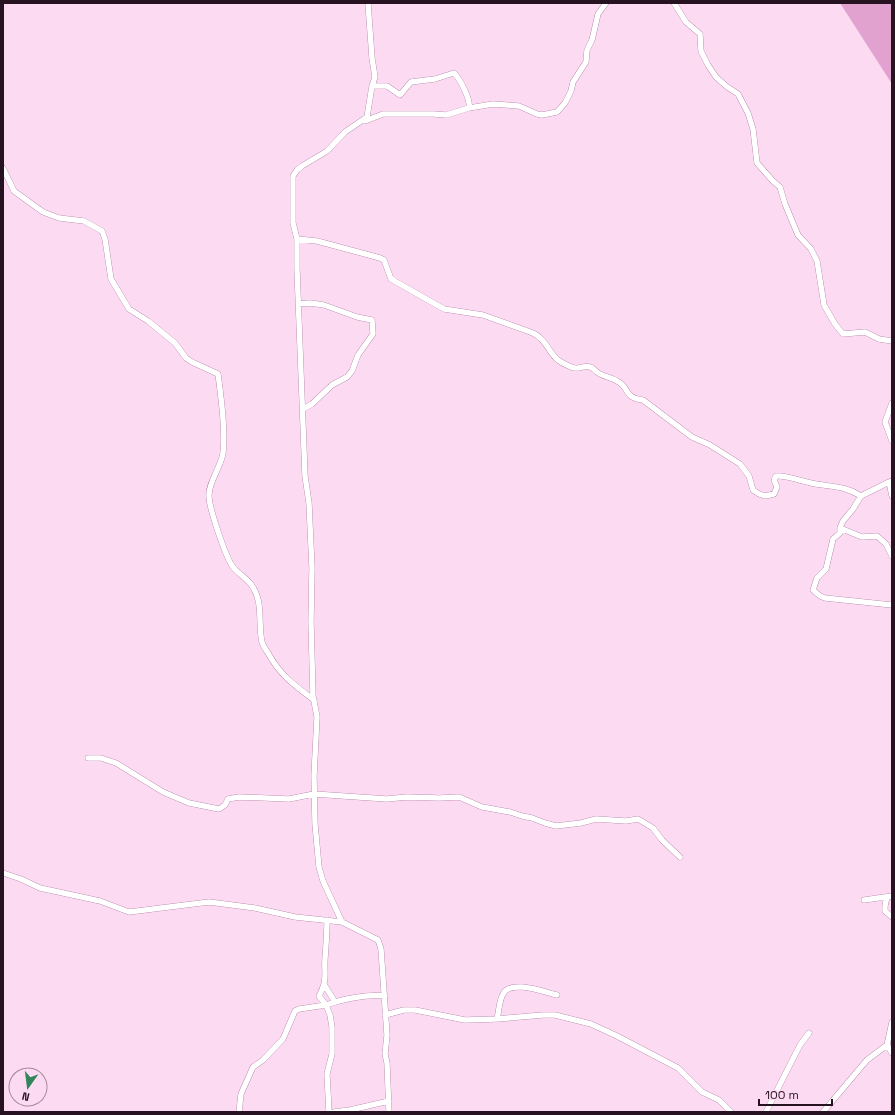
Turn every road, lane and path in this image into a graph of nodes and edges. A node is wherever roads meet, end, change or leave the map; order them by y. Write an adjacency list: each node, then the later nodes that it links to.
1 (368, 3): 4 (street)
2 (606, 3): 5 (street)
3 (674, 3): 10 (street)
4 (372, 86): 5 (street); 6 (street)
5 (469, 108): 6 (street)
6 (361, 122): 8 (street)
7 (3, 168): 20 (street)
8 (297, 240): 9 (street); 15 (street)
9 (298, 304): 12 (street); 12 (street)
10 (892, 341)
11 (892, 403): 13 (street)
12 (303, 409): 20 (street)
13 (892, 441)
14 (890, 481): 15 (street); 16 (street)
15 (861, 496): 17 (street)
16 (892, 496)
17 (840, 528): 18 (street); 19 (street)
18 (892, 555)
19 (892, 605)
20 (314, 700): 22 (street)
21 (88, 758): 22 (street)
22 (314, 794): 23 (street); 29 (street)
23 (680, 857)
24 (3, 872): 28 (street)
25 (889, 897): 26 (street); 27 (street)
26 (864, 900)
27 (892, 917)
28 (328, 920): 29 (street); 30 (street)
29 (342, 922): 32 (street)
30 (325, 986): 33 (street); 34 (street)
31 (557, 995): 36 (street)
32 (385, 996): 33 (street); 35 (street)
33 (335, 1002): 34 (street)
34 (326, 1005): 43 (street); 44 (street)
35 (385, 1015): 36 (street); 42 (street)
36 (497, 1019): 47 (street)
37 (892, 1022): 38 (street)
38 (891, 1032): 40 (street)
39 (809, 1033): 48 (street)
40 (887, 1045): 41 (street); 49 (street)
41 (892, 1053)
42 (389, 1100): 45 (street); 46 (street)
43 (239, 1112)
44 (329, 1112)
45 (334, 1112)
46 (389, 1112)
47 (731, 1112)
48 (766, 1112)
49 (823, 1112)

